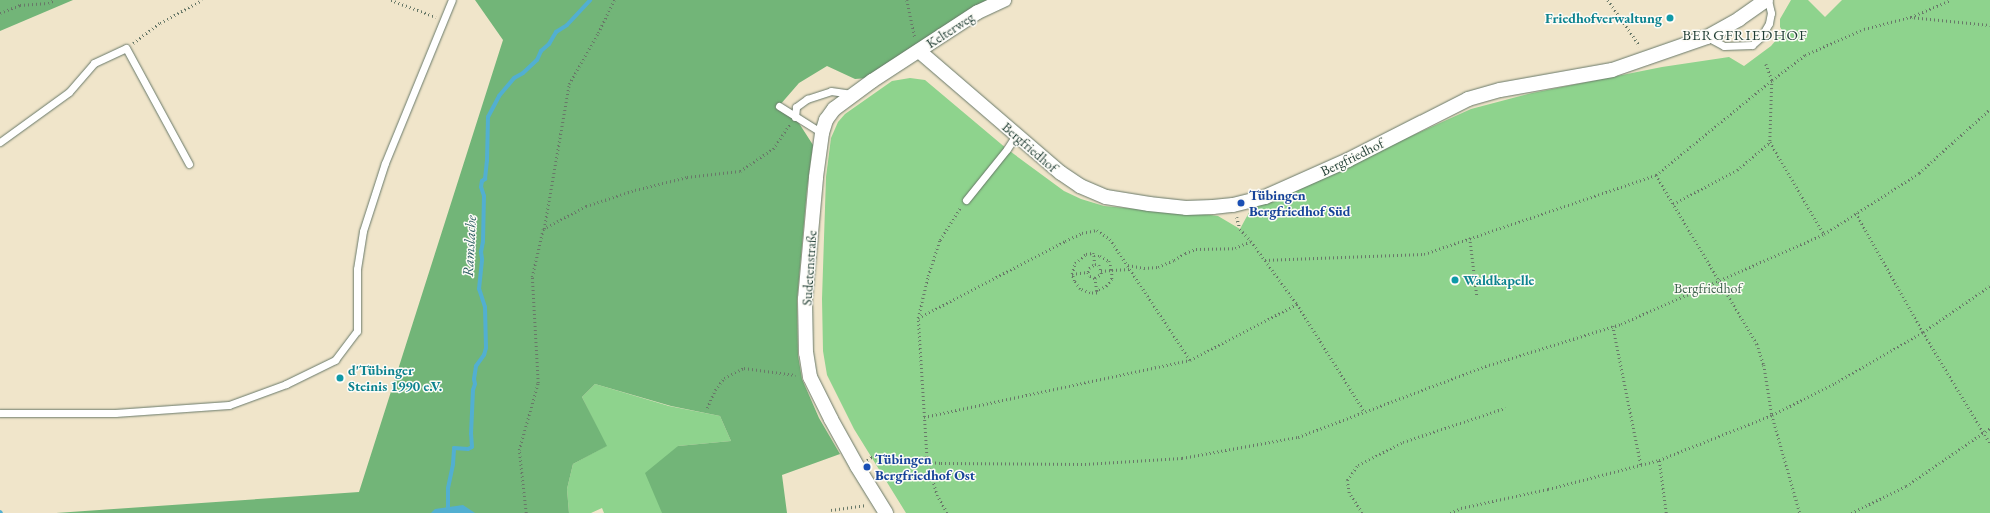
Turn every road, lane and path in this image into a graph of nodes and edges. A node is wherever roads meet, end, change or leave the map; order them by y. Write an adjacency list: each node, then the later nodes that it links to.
1 (55, 0): 11 (path)
2 (202, 0): 17 (path)
3 (391, 0): 13 (path)
4 (452, 0): 13 (lane)
5 (614, 0): 34 (path)
6 (906, 0): 18 (path)
7 (1004, 0): 18 (street, Kelterweg)
8 (1608, 0): 16 (path)
9 (1951, 0): 12 (path)
10 (1760, 2): 15 (street, Bergfriedhof); 15 (lane)
11 (0, 13)
12 (1910, 17): 14 (path); 20 (path)
13 (443, 20): 62 (lane)
14 (1990, 25)
15 (1707, 37): 26 (street, Bergfriedhof)
16 (1636, 41)
17 (126, 48): 27 (lane); 29 (lane)
18 (919, 51): 21 (street, Sudetenstraße); 26 (street, Bergfriedhof)
19 (1766, 64): 20 (path)
20 (1772, 80): 28 (path); 30 (path)
21 (854, 94): 24 (lane); 25 (street, Sudetenstraße)
22 (779, 106): 24 (lane)
23 (1990, 109): 33 (path)
24 (795, 117): 25 (lane); 34 (path)
25 (822, 133): 58 (street, Sudetenstraße)
26 (1016, 135): 31 (lane)
27 (0, 142)
28 (1770, 142): 32 (path); 36 (path)
29 (189, 164)
30 (1656, 175): 32 (path); 37 (path)
31 (966, 200): 54 (path)
32 (1673, 204): 49 (path)
33 (1856, 213): 36 (path); 56 (path)
34 (543, 229): 74 (path)
35 (1240, 229): 38 (path)
36 (1824, 234): 49 (path)
37 (1470, 238): 40 (path); 52 (path)
38 (1251, 241): 40 (path); 42 (path)
39 (1094, 256): 41 (path); 44 (path); 47 (path)
40 (1265, 260): 53 (path)
41 (1095, 264): 45 (path); 46 (path)
42 (1128, 265): 43 (path); 54 (path)
43 (1130, 269): 44 (path); 57 (path)
44 (1112, 270): 45 (path); 51 (path)
45 (1101, 271): 48 (path)
46 (1088, 272): 47 (path); 48 (path)
47 (1072, 274): 51 (path)
48 (1095, 278): 51 (path)
49 (1721, 281): 55 (path); 63 (path)
50 (1990, 286): 56 (path)
51 (1097, 291)
52 (1477, 296)
53 (1296, 304): 57 (path); 61 (path)
54 (918, 318): 64 (path)
55 (1614, 326): 61 (path); 70 (path)
56 (1923, 332): 63 (path); 66 (path)
57 (1190, 360): 64 (path)
58 (810, 377): 59 (path); 71 (street, Sudetenstraße)
59 (706, 408)
60 (1505, 408): 76 (path)
61 (1364, 411): 69 (path)
62 (0, 413)
63 (1772, 415): 68 (path); 79 (path)
64 (924, 417): 69 (path)
65 (1990, 428): 66 (path)
66 (1984, 433): 67 (path); 80 (path)
67 (1990, 443)
68 (1659, 460): 70 (path); 78 (path)
69 (927, 461): 71 (path); 75 (path)
70 (1641, 465): 77 (path)
71 (857, 466): 72 (street, Sudetenstraße)
72 (882, 508): 73 (path)
73 (831, 510)
74 (526, 513)
75 (947, 513)
76 (1362, 513)
77 (1450, 513)
78 (1666, 513)
79 (1800, 513)
80 (1851, 513)

